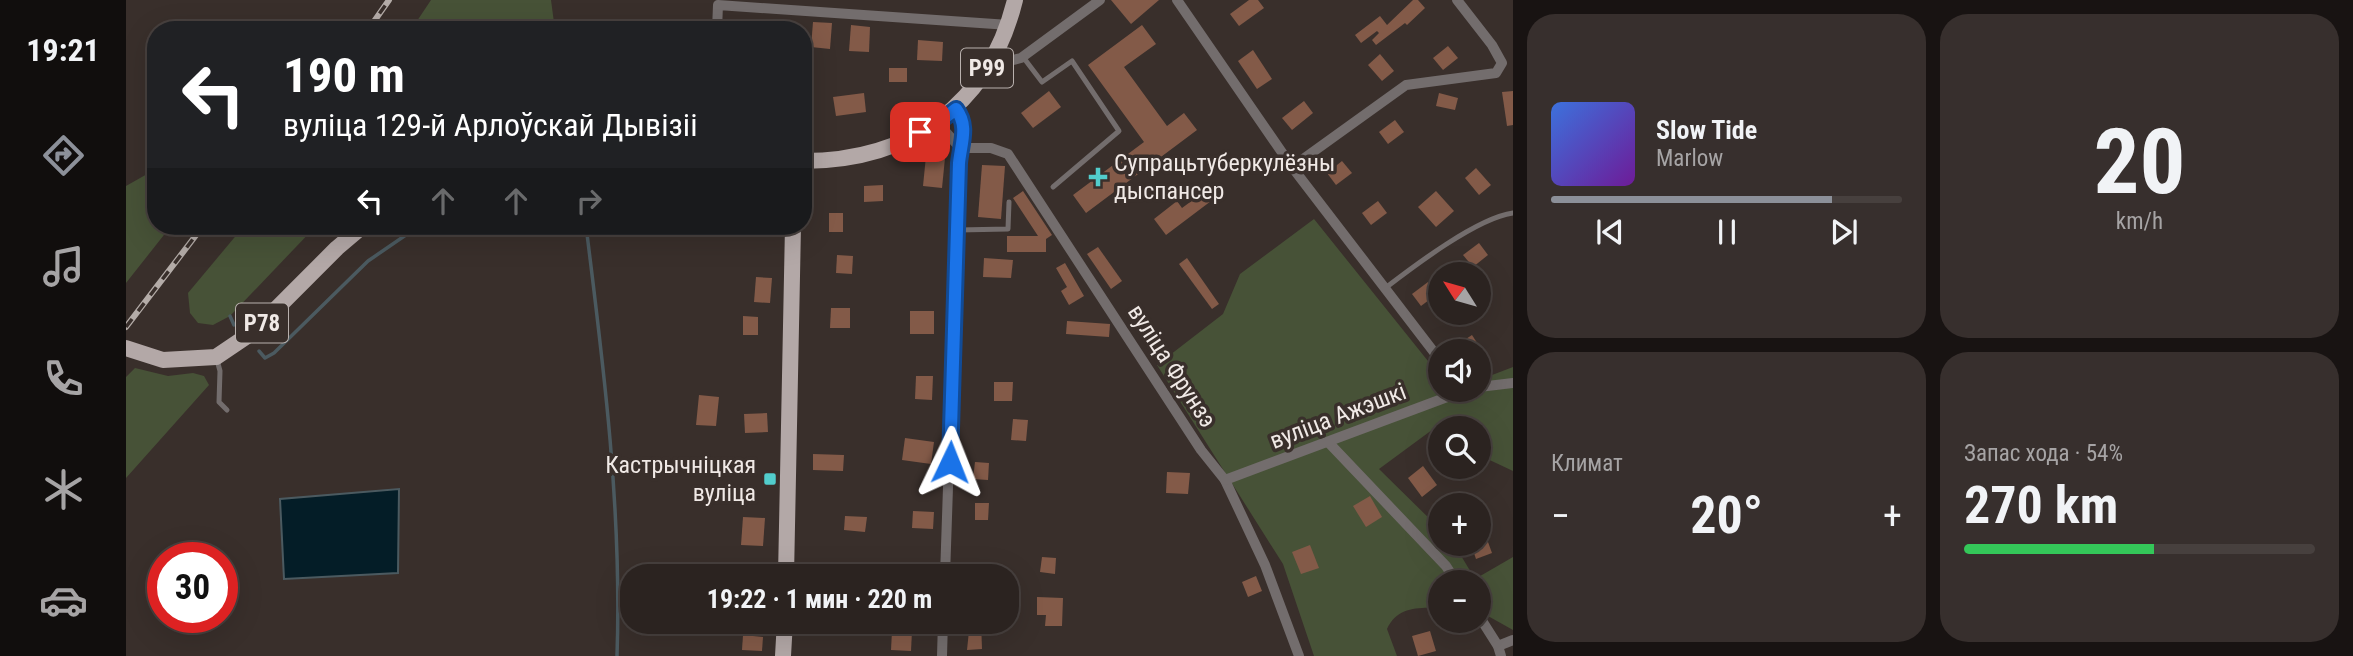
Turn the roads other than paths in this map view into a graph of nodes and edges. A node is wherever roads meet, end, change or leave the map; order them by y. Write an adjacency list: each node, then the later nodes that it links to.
1 (1015, 0): 7 (main road, Р99)
2 (1100, 0): 8 (street)
3 (1177, 0): 14 (street)
4 (1457, 0): 14 (street)
5 (718, 2): 6 (street); 7 (street)
6 (717, 21)
7 (1009, 25): 9 (main road, Р99)
8 (1023, 57): 9 (street); 15 (lane)
9 (994, 58): 10 (main road, Р99)
10 (956, 109): 11 (main road, Р99); 12 (street)
11 (938, 123): 12 (street); 13 (main road, Р99)
12 (960, 148): 18 (street); 30 (street, вуліца Фрунзэ)
13 (812, 161)
14 (1292, 167): 21 (street)
15 (1053, 187)
16 (1009, 202): 18 (lane)
17 (1513, 214): 21 (lane)
18 (958, 230): 32 (street)
19 (352, 235): 24 (main road, Р78)
20 (793, 235): 31 (main road)
21 (1384, 289): 22 (street)
22 (1428, 345)
23 (126, 348): 24 (main road, Р78)
24 (216, 357): 28 (lane)
25 (1513, 383): 26 (street)
26 (1491, 386)
27 (1434, 402): 29 (street, вуліца Ажэшкі)
28 (227, 410)
29 (1329, 443): 30 (street, вуліца Ажэшкі); 33 (street)
30 (1225, 480): 41 (street, вуліца Фрунзэ)
31 (786, 564)
32 (945, 564)
33 (1449, 570)
34 (1489, 633): 38 (street)
35 (784, 634): 39 (main road)
36 (943, 634): 40 (street)
37 (1513, 640): 38 (street)
38 (1499, 651)
39 (783, 656)
40 (942, 656)
41 (1299, 656)

